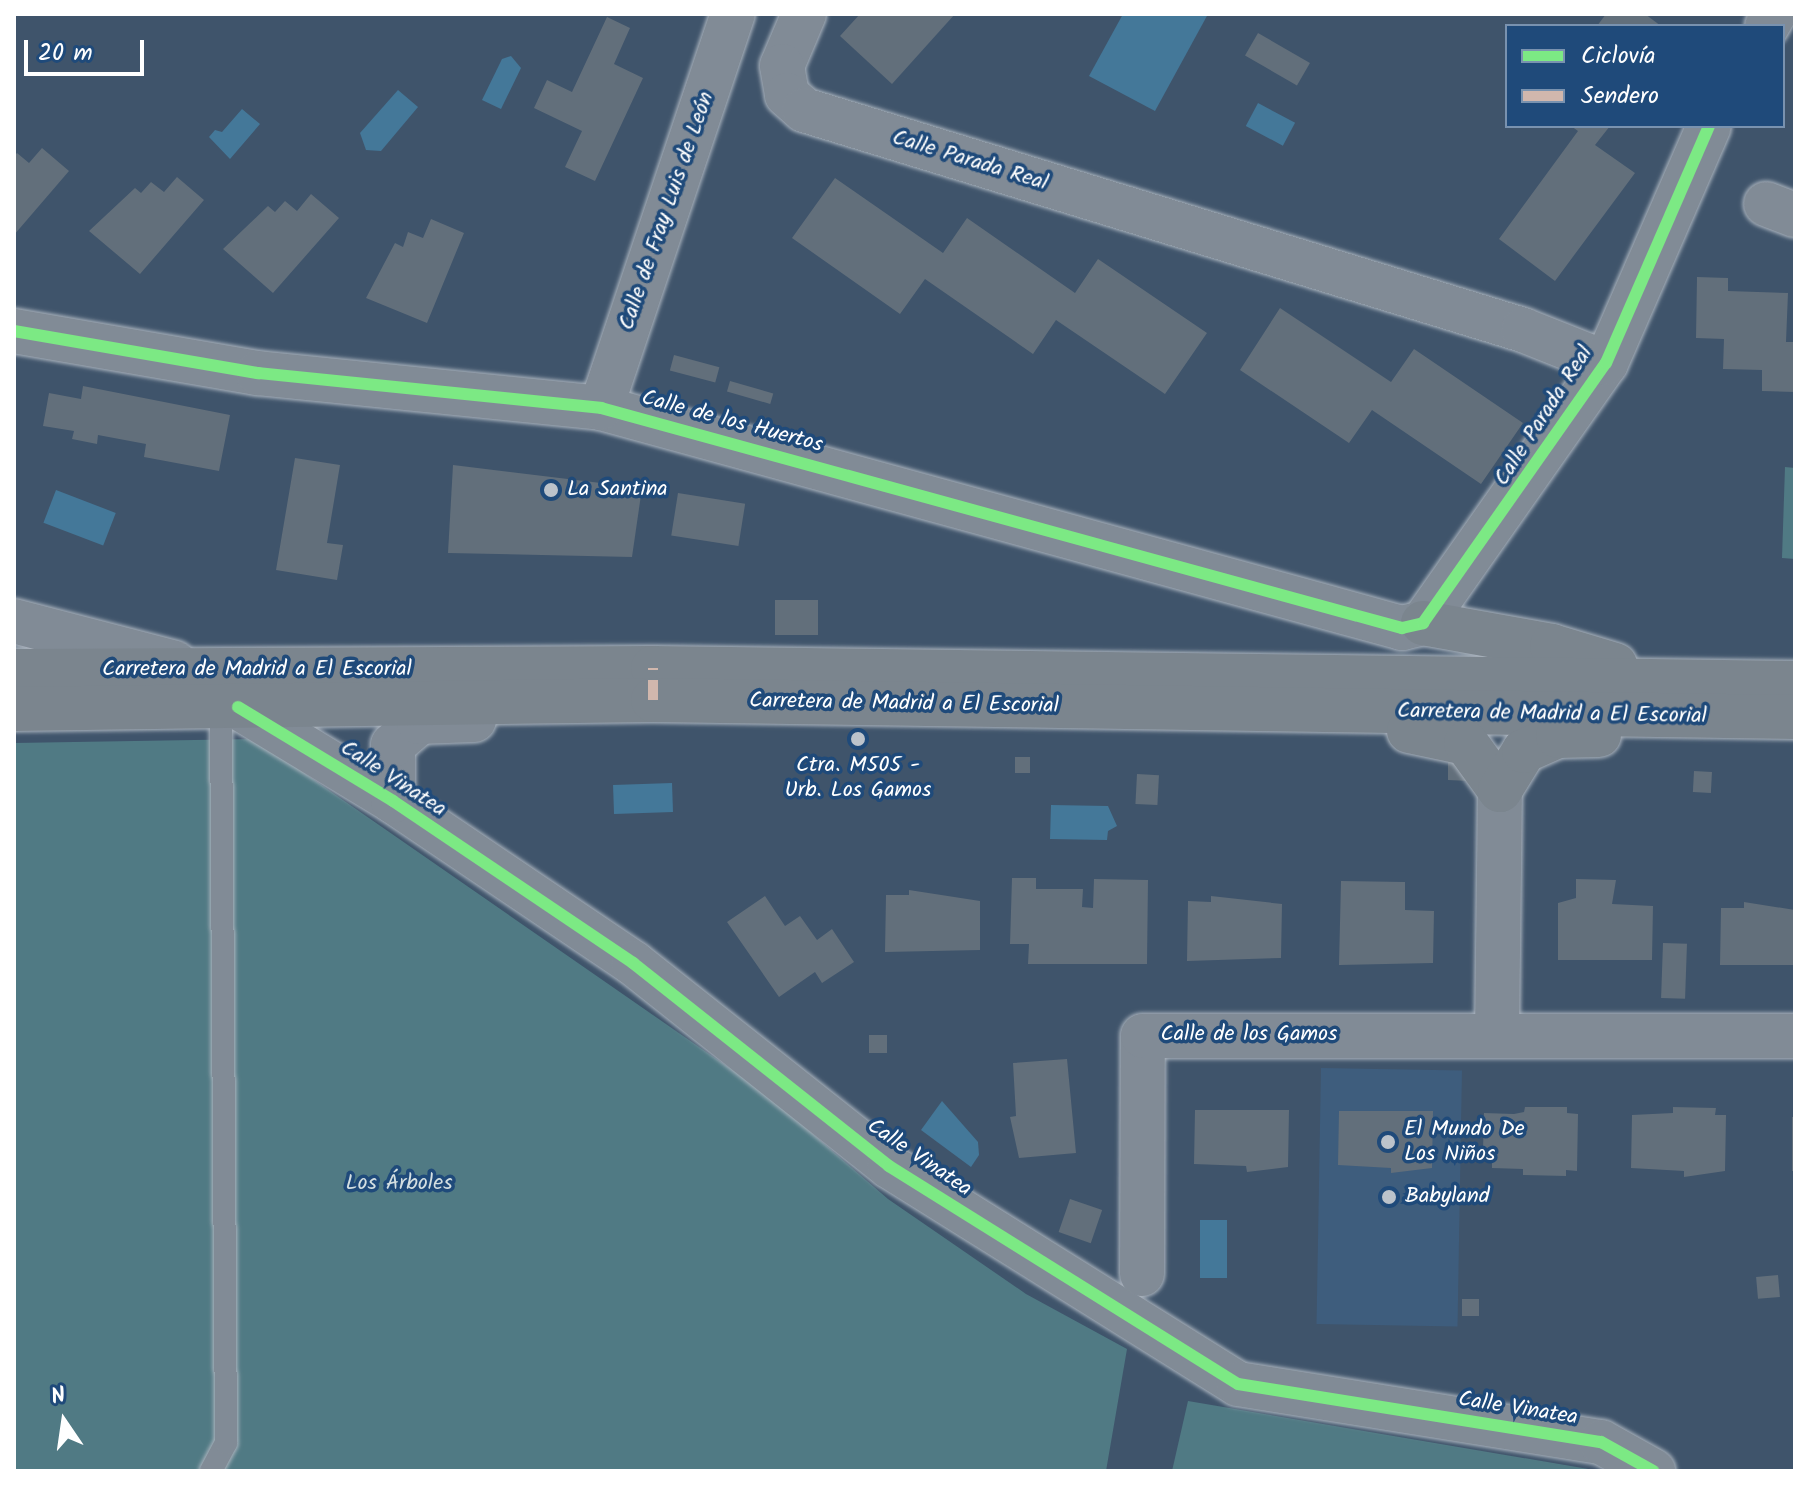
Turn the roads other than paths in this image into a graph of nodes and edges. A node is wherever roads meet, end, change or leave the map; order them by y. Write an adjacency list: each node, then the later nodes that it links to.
1 (733, 14): 6 (street, Calle de Fray Luis de León)
2 (804, 14): 5 (street, Calle Parada Real)
3 (1708, 128): 5 (street, Calle Parada Real)
4 (14, 331): 6 (street, Calle de los Huertos)
5 (1606, 363): 8 (street, Calle Parada Real)
6 (601, 408): 8 (street, Calle de los Huertos)
7 (14, 621): 9 (street)
8 (1423, 623): 11 (highway)
9 (200, 670): 10 (highway, Carretera de Madrid a El Escorial); 11 (highway, Carretera de Madrid a El Escorial)
10 (14, 671)
11 (1667, 681): 13 (highway, Carretera de Madrid a El Escorial)
12 (653, 700): 14 (highway, Carretera de Madrid a El Escorial); 16 (highway, Carretera de Madrid a El Escorial); 18 (street, Calle Vinatea)
13 (1791, 705): 16 (highway, Carretera de Madrid a El Escorial); 17 (highway)
14 (229, 708): 15 (highway, Carretera de Madrid a El Escorial); 18 (street, Calle Vinatea); 22 (lane)
15 (14, 709)
16 (1318, 711): 17 (highway)
17 (1500, 790): 19 (street)
18 (393, 801): 23 (street, Calle Vinatea)
19 (1497, 1033): 20 (street, Calle de los Gamos); 21 (street, Calle de los Gamos)
20 (1795, 1036)
21 (1142, 1274)
22 (211, 1471)
23 (1653, 1471)

